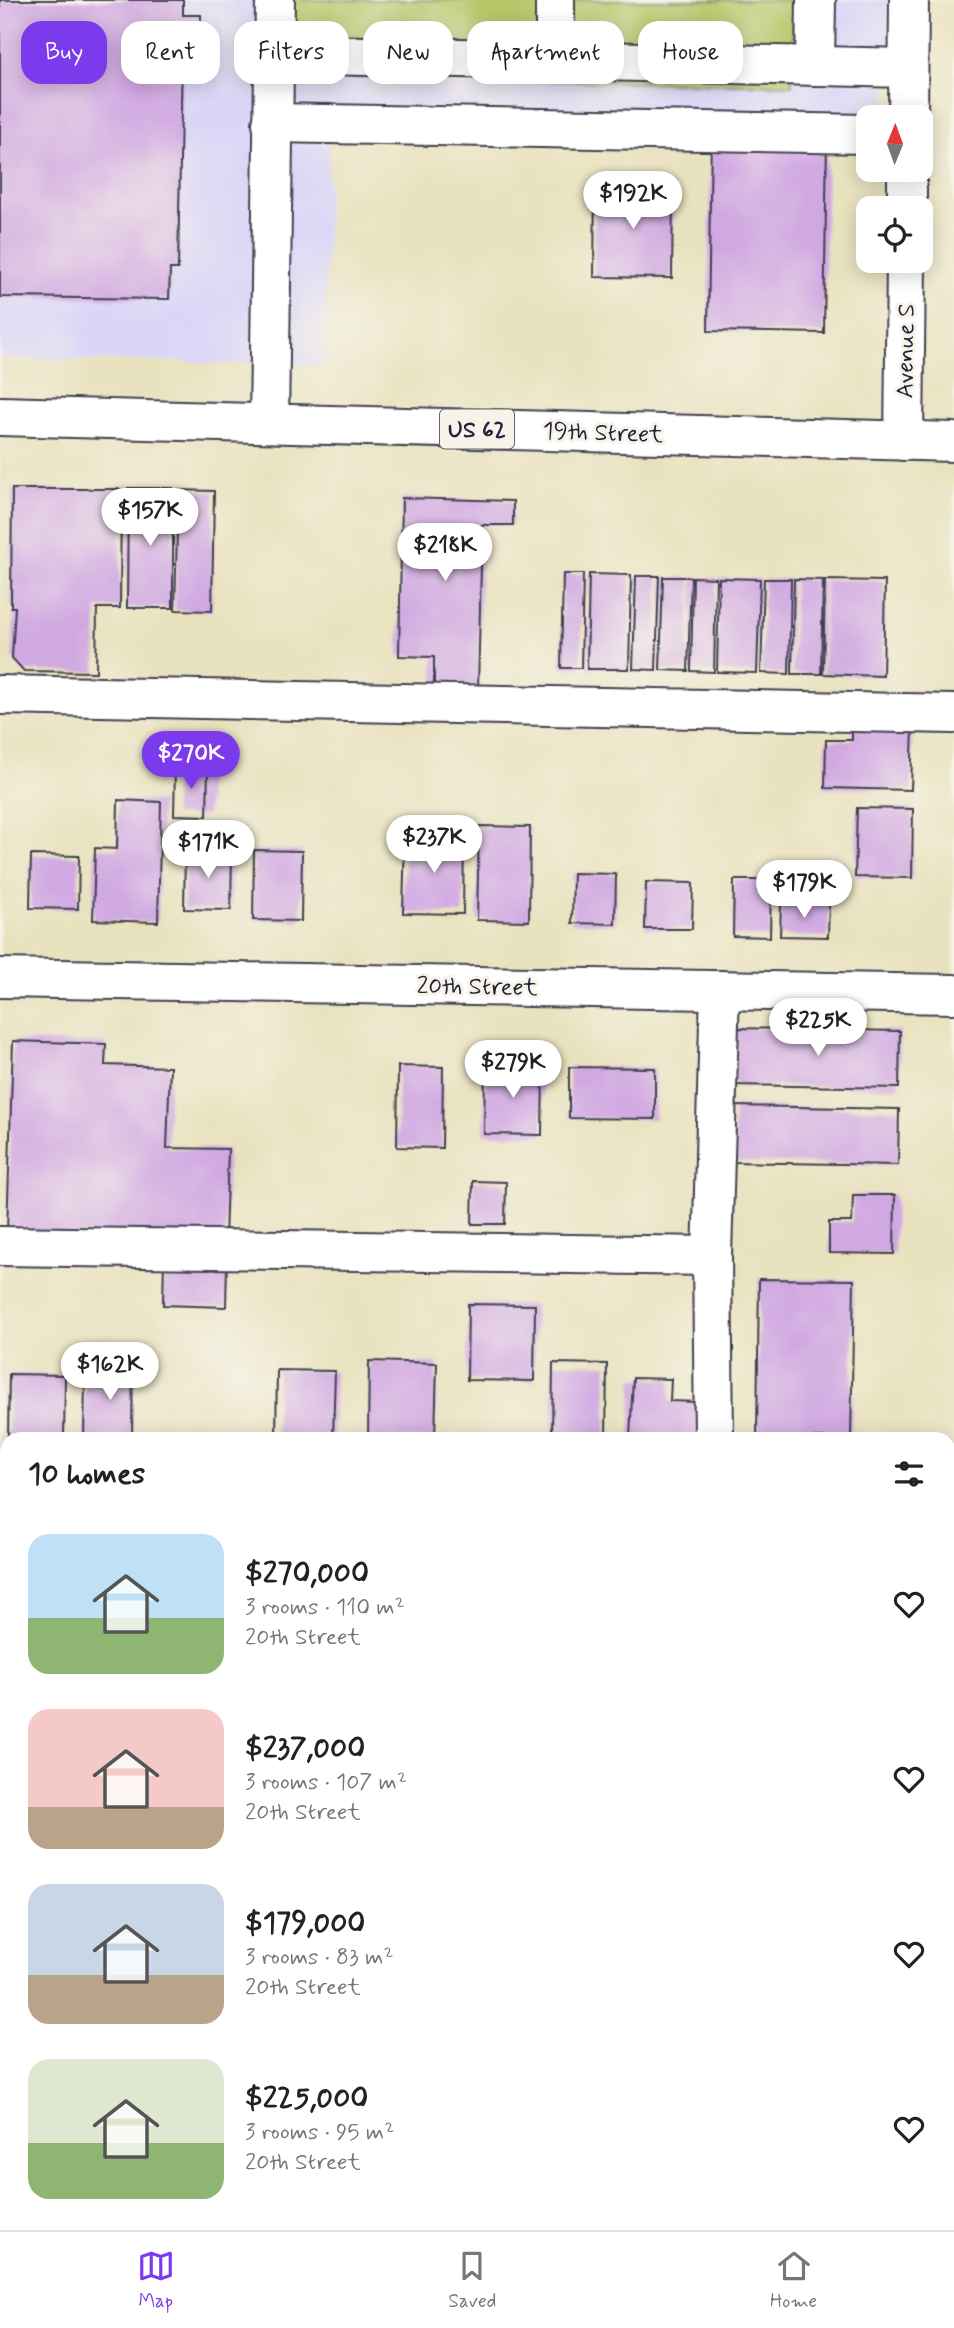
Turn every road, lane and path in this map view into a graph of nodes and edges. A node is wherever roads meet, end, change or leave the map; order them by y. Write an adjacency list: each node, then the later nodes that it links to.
1 (275, 0): 5 (street)
2 (555, 0): 6 (street)
3 (816, 0): 10 (street)
4 (909, 0): 11 (street)
5 (275, 21)
6 (555, 21)
7 (349, 56): 8 (street)
8 (467, 58)
9 (624, 62): 10 (street)
10 (815, 66): 11 (street)
11 (908, 68): 13 (street)
12 (273, 84): 14 (street)
13 (908, 105)
14 (272, 123): 15 (street); 18 (street)
15 (856, 134)
16 (906, 273): 19 (street, Avenue S)
17 (0, 416): 18 (street, 19th Street / US 62)
18 (269, 423): 19 (street, 19th Street / US 62)
19 (904, 441): 20 (street, 19th Street / US 62)
20 (954, 442)
21 (0, 695): 22 (street)
22 (954, 714)
23 (0, 978): 24 (street, 20th Street)
24 (720, 990): 25 (street, 20th Street); 27 (street)
25 (954, 994)
26 (0, 1246): 27 (street)
27 (712, 1256): 28 (street)
28 (714, 1432)

